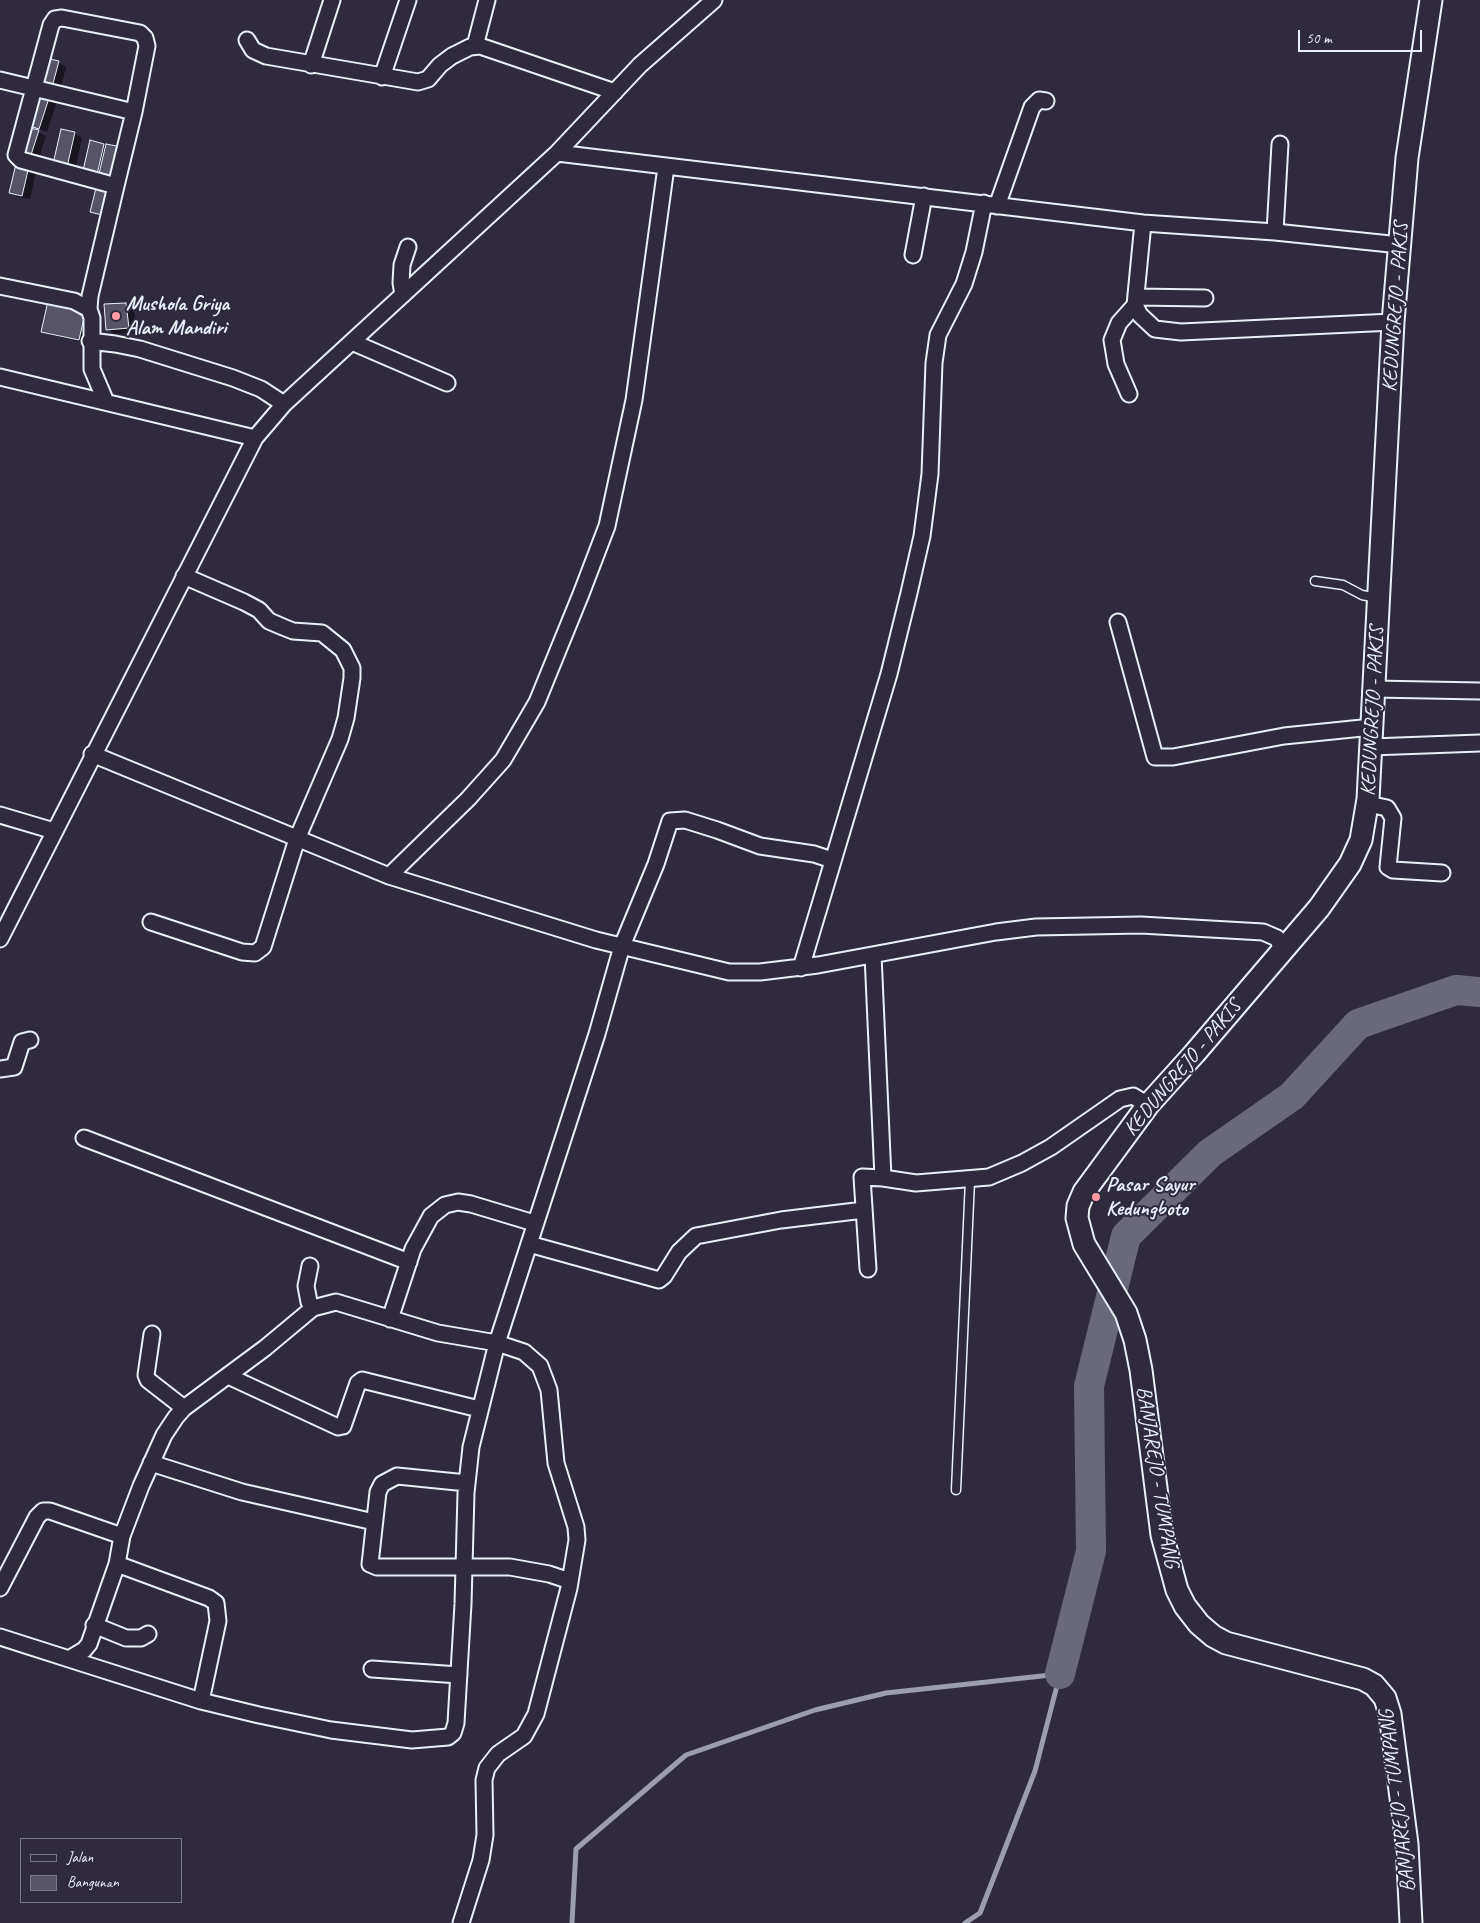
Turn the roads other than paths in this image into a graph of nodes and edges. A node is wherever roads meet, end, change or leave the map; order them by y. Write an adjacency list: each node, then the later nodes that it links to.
1 (332, 0): 8 (street)
2 (408, 0): 9 (street)
3 (487, 0): 7 (street)
4 (714, 0): 12 (street)
5 (1431, 0): 23 (main road, KEDUNGREJO - PAKIS)
6 (247, 40): 8 (street)
7 (475, 46): 9 (street); 12 (street)
8 (311, 65): 9 (street)
9 (382, 77)
10 (0, 80): 11 (street)
11 (35, 89): 14 (street); 14 (street); 18 (street)
12 (615, 92): 16 (street)
13 (1046, 101): 20 (street)
14 (134, 112): 18 (street)
15 (1280, 144): 22 (street)
16 (557, 153): 17 (street); 27 (street)
17 (666, 167): 19 (street); 55 (street)
18 (116, 186): 30 (street)
19 (924, 196): 20 (street); 25 (street)
20 (990, 204): 21 (street); 53 (street)
21 (1143, 223): 22 (street); 29 (street)
22 (1275, 232): 23 (street)
23 (1400, 245): 31 (main road, KEDUNGREJO - PAKIS)
24 (408, 247): 27 (street)
25 (913, 256)
26 (0, 286): 30 (street)
27 (403, 295): 33 (street)
28 (1205, 298): 29 (street)
29 (1136, 301): 31 (street); 36 (street)
30 (89, 309): 32 (street)
31 (1393, 322): 42 (main road, KEDUNGREJO - PAKIS)
32 (90, 342): 37 (street); 38 (street)
33 (352, 342): 35 (street); 38 (street)
34 (0, 377): 37 (street)
35 (447, 383)
36 (1129, 394)
37 (106, 402): 39 (street)
38 (284, 404): 39 (street)
39 (255, 438): 40 (street)
40 (184, 576): 48 (street); 52 (street)
41 (1316, 581): 42 (lane)
42 (1379, 598): 44 (main road, KEDUNGREJO - PAKIS)
43 (1118, 622): 46 (street)
44 (1374, 689): 45 (street); 46 (main road, KEDUNGREJO - PAKIS)
45 (1480, 691)
46 (1372, 737): 47 (street); 49 (main road, KEDUNGREJO - PAKIS)
47 (1480, 743)
48 (92, 754): 51 (street); 52 (street)
49 (1368, 804): 54 (street); 59 (main road, KEDUNGREJO - PAKIS)
50 (0, 816): 51 (street)
51 (54, 831): 57 (street)
52 (298, 839): 55 (street); 56 (street)
53 (832, 860): 58 (street); 61 (street)
54 (1442, 873)
55 (389, 876): 58 (street)
56 (151, 922)
57 (0, 939)
58 (622, 946): 61 (street); 69 (street)
59 (1282, 949): 60 (street); 64 (main road, KEDUNGREJO - PAKIS)
60 (872, 955): 61 (street); 66 (street)
61 (809, 967)
62 (30, 1040): 63 (street)
63 (0, 1070)
64 (1148, 1105): 67 (street); 75 (main road, KEDUNGREJO - PAKIS)
65 (84, 1138): 71 (street)
66 (883, 1178): 67 (street); 68 (street)
67 (970, 1180): 84 (lane)
68 (864, 1210): 70 (street); 73 (street)
69 (534, 1223): 70 (street); 71 (street)
70 (529, 1244): 78 (street)
71 (409, 1262): 76 (street)
72 (310, 1266): 74 (street)
73 (868, 1269)
74 (313, 1308): 76 (street); 79 (street)
75 (1126, 1313): 99 (main road, BANJAREJO - TUMPANG)
76 (390, 1319): 78 (street)
77 (152, 1334): 80 (street)
78 (497, 1343): 81 (street); 89 (street)
79 (228, 1376): 80 (street); 81 (street)
80 (184, 1408): 82 (street)
81 (478, 1409): 83 (street)
82 (150, 1463): 85 (street); 86 (street)
83 (467, 1483): 85 (street); 88 (street)
84 (956, 1490)
85 (374, 1522): 88 (street)
86 (122, 1536): 87 (street); 90 (street)
87 (117, 1564): 91 (street); 97 (street)
88 (464, 1567): 89 (street); 96 (street)
89 (570, 1581): 98 (street)
90 (0, 1588)
91 (94, 1625): 92 (street); 94 (street)
92 (148, 1634)
93 (0, 1637): 94 (street)
94 (69, 1659): 97 (street)
95 (372, 1668): 96 (street)
96 (459, 1675): 97 (street)
97 (201, 1701)
98 (461, 1923)
99 (1411, 1923)

